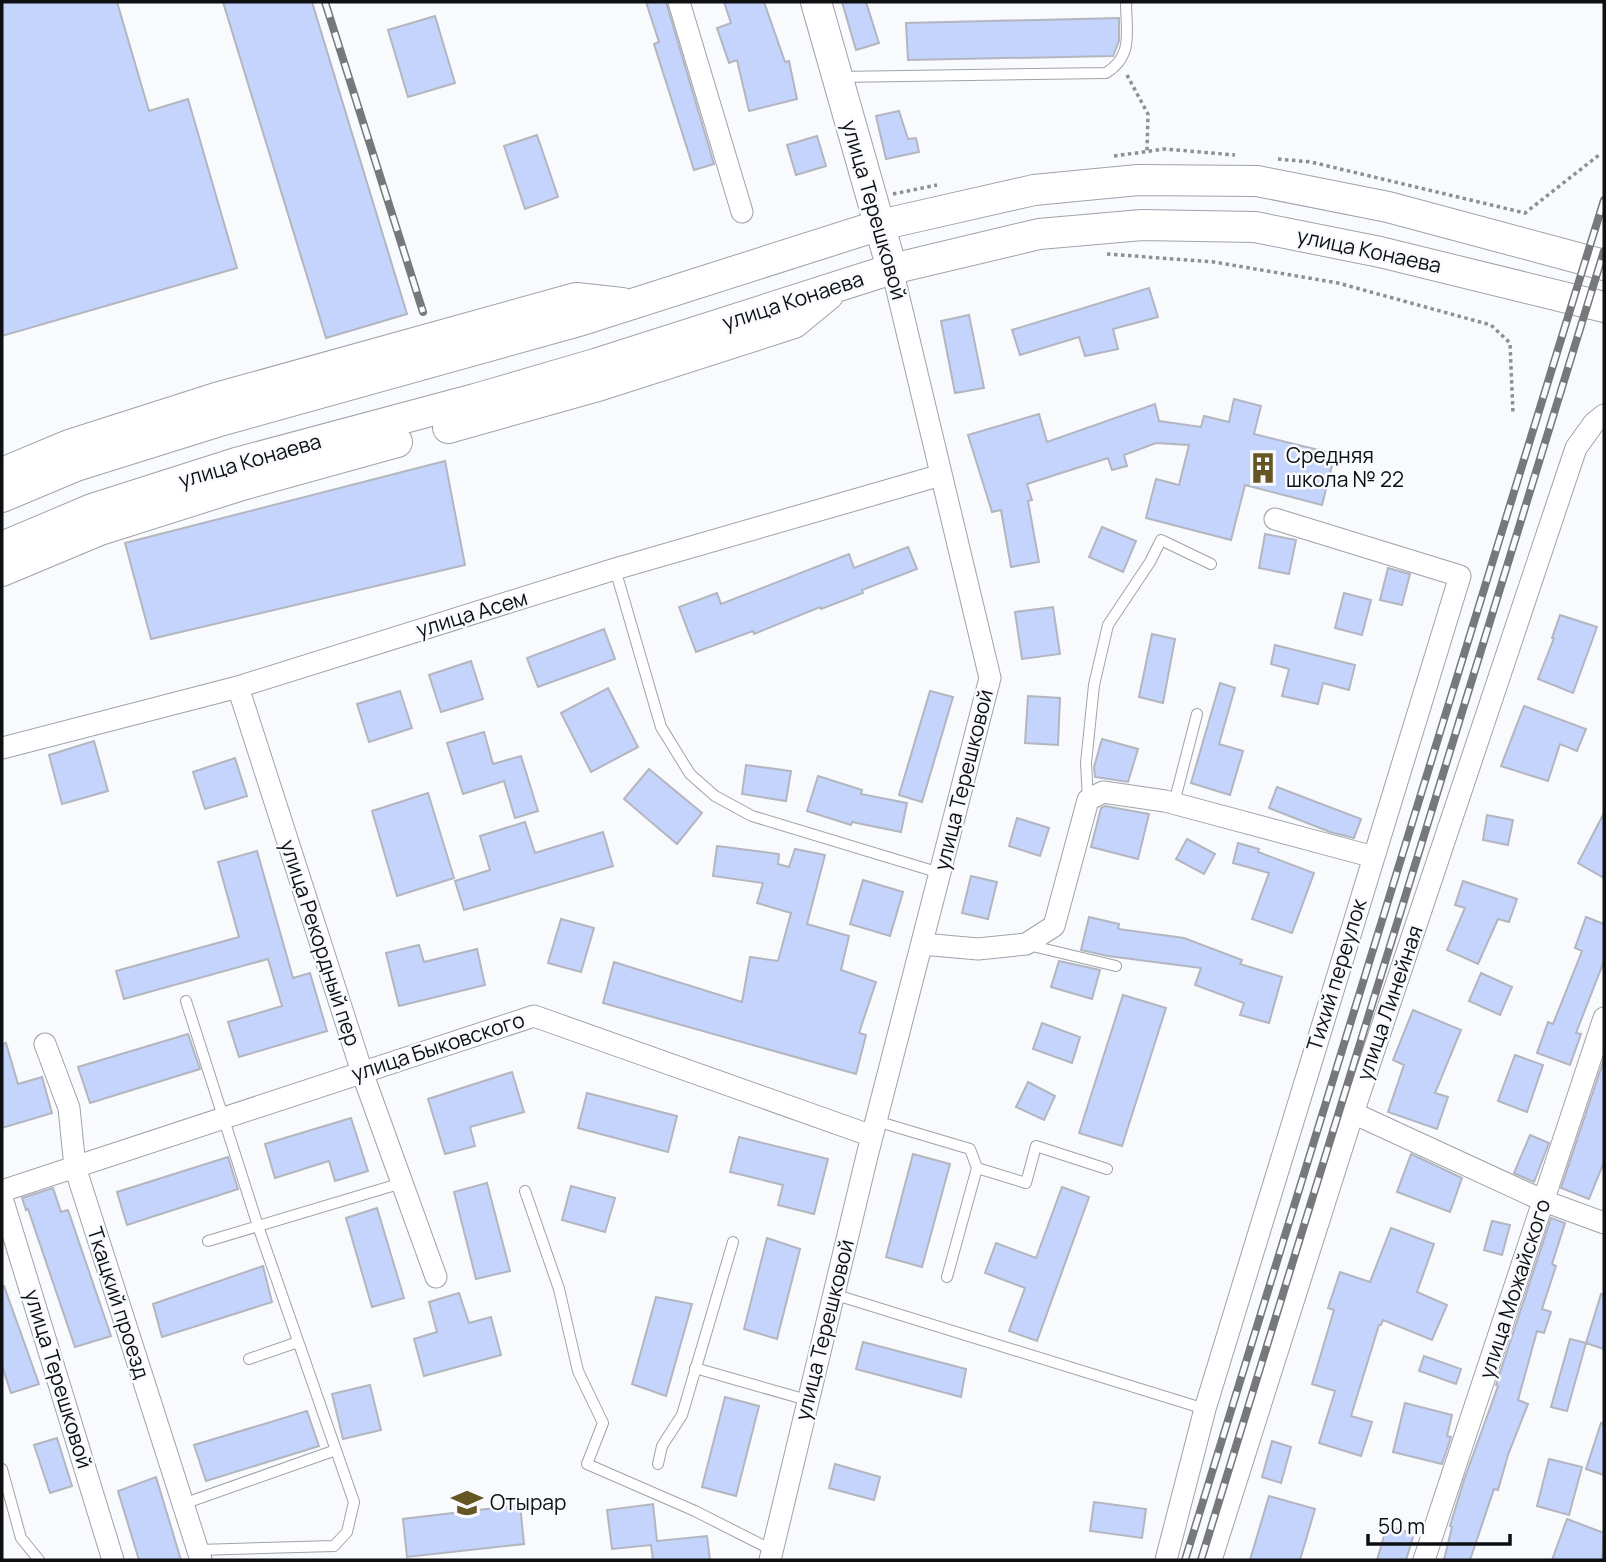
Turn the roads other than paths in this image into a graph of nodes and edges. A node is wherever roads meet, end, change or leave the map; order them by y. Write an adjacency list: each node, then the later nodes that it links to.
1 (679, 2): 5 (street)
2 (816, 2): 4 (main road, улица Терешковой)
3 (1126, 2): 4 (lane)
4 (835, 77): 6 (main road, улица Терешковой)
5 (742, 212)
6 (880, 225): 7 (main road, улица Конаева); 8 (main road, улица Терешковой); 10 (main road, улица Конаева)
7 (1604, 265)
8 (892, 268): 9 (main road, улица Конаева); 11 (main road, улица Конаева); 14 (street, улица Терешковой)
9 (841, 285): 17 (main road, улица Конаева); 20 (main road)
10 (633, 304): 13 (main road); 15 (main road, улица Конаева)
11 (1604, 307)
12 (1604, 415): 35 (street, улица Линейная)
13 (2, 473)
14 (941, 475): 19 (street, улица Асем); 27 (street, улица Терешковой)
15 (2, 497)
16 (1275, 519): 26 (street, Тихий переулок)
17 (2, 547)
18 (1211, 564): 24 (lane)
19 (615, 569): 21 (street, улица Асем); 27 (lane)
20 (2, 571)
21 (238, 687): 23 (street, улица Асем); 34 (street, улица Рекордный пер)
22 (1197, 713): 25 (lane)
23 (2, 748)
24 (1088, 800): 25 (street); 29 (street)
25 (1174, 803): 26 (street)
26 (1374, 856): 57 (street, Тихий переулок)
27 (940, 873): 28 (street, улица Терешковой)
28 (922, 944): 29 (street); 37 (street, улица Терешковой)
29 (1026, 944): 30 (lane)
30 (1116, 965)
31 (186, 1001): 36 (lane)
32 (1604, 1018): 45 (street, улица Можайского)
33 (45, 1044): 38 (street, Ткацкий проезд)
34 (362, 1072): 36 (street, улица Быковского); 37 (street, улица Быковского); 41 (street, улица Рекордный пер)
35 (1353, 1113): 45 (street); 67 (street, улица Линейная)
36 (223, 1118): 38 (street, улица Быковского); 47 (lane)
37 (874, 1128): 39 (lane); 52 (street, улица Терешковой)
38 (75, 1167): 42 (street, улица Быковского); 61 (street, Ткацкий проезд)
39 (977, 1168): 40 (lane); 51 (lane)
40 (1107, 1169)
41 (402, 1183): 47 (lane); 50 (street, улица Рекордный пер)
42 (2, 1191)
43 (525, 1191): 63 (lane)
44 (2, 1198): 65 (street, улица Терешковой)
45 (1544, 1201): 46 (street); 68 (street, улица Можайского)
46 (1604, 1223)
47 (258, 1226): 48 (lane); 53 (lane)
48 (208, 1241)
49 (733, 1242): 55 (lane)
50 (436, 1277)
51 (947, 1277)
52 (833, 1294): 56 (street, улица Терешковой); 57 (lane)
53 (298, 1342): 54 (lane); 58 (lane)
54 (249, 1359)
55 (695, 1368): 56 (lane); 59 (lane)
56 (807, 1400): 63 (street, улица Терешковой)
57 (1205, 1409): 66 (street, Тихий переулок)
58 (336, 1450): 61 (lane); 62 (lane)
59 (658, 1464)
60 (2, 1469): 64 (lane)
61 (183, 1504): 62 (street, Ткацкий проезд)
62 (199, 1555)
63 (771, 1555)
64 (39, 1560)
65 (113, 1560)
66 (1166, 1560)
67 (1211, 1560)
68 (1424, 1560)

